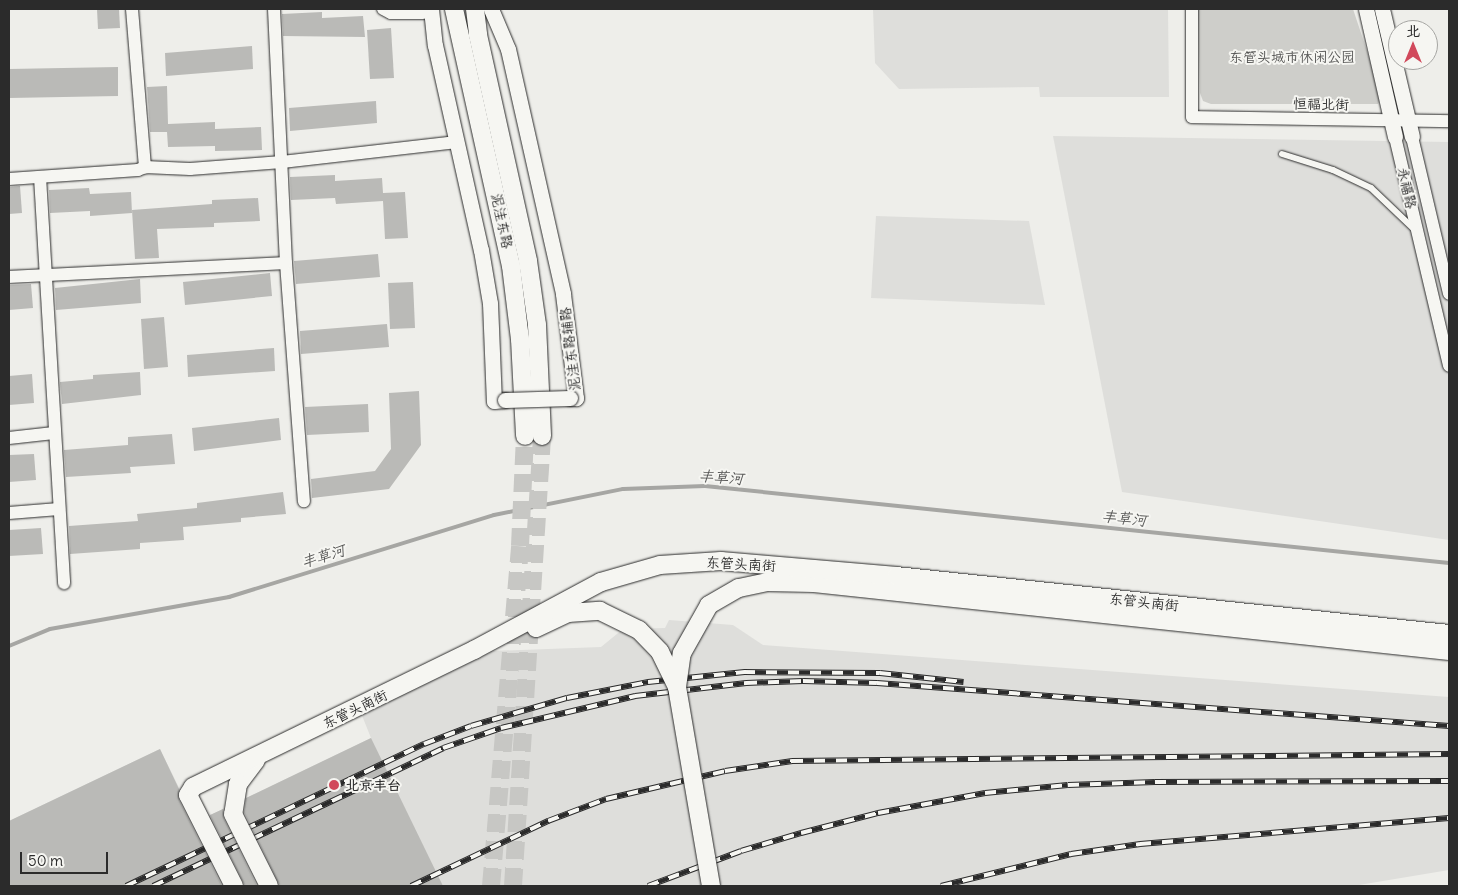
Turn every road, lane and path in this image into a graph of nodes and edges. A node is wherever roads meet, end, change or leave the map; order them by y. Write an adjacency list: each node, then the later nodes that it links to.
1 (132, 9): 19 (street)
2 (274, 9): 18 (street)
3 (383, 9): 10 (street)
4 (454, 9): 5 (main road, 泥洼东路)
5 (475, 9)
6 (491, 9): 16 (street, 泥洼东路辅路, bridge)
7 (1192, 9): 11 (street, 恒福北街)
8 (1366, 9): 11 (street, 永福路)
9 (1382, 9): 12 (street, 永福路)
10 (427, 11): 16 (street, 泥洼东路辅路)
11 (1391, 120): 12 (street, 恒福北街); 14 (street, 永福路)
12 (1408, 121): 13 (street, 恒福北街); 15 (street, 永福路)
13 (1449, 121)
14 (1395, 137): 22 (street, 永福路)
15 (1412, 137): 27 (street, 永福路)
16 (457, 142): 18 (street)
17 (1282, 154): 22 (lane)
18 (282, 162): 19 (street); 23 (street)
19 (145, 167): 20 (street)
20 (40, 177): 21 (street); 24 (street)
21 (9, 179)
22 (1418, 235): 26 (street, 永福路)
23 (286, 263): 24 (street); 33 (street)
24 (44, 275): 25 (street); 31 (street)
25 (9, 277)
26 (1429, 279): 27 (lane); 29 (street, 永福路)
27 (1448, 279): 28 (street, 永福路)
28 (1449, 294): 29 (lane)
29 (1432, 295): 30 (street, 永福路)
30 (1449, 366)
31 (54, 433): 32 (street); 34 (street)
32 (9, 438)
33 (304, 501)
34 (58, 509): 35 (street); 36 (street)
35 (9, 513)
36 (64, 583)
37 (1449, 634): 38 (main road, 东管头南街, bridge)
38 (474, 650): 40 (main road, bridge); 41 (main road, 东管头南街, bridge)
39 (1449, 650): 40 (main road, 东管头南街, bridge)
40 (676, 686): 44 (main road, bridge)
41 (285, 744): 42 (main road, 东管头南街, bridge); 43 (main road, bridge)
42 (234, 886)
43 (269, 886)
44 (711, 886)

